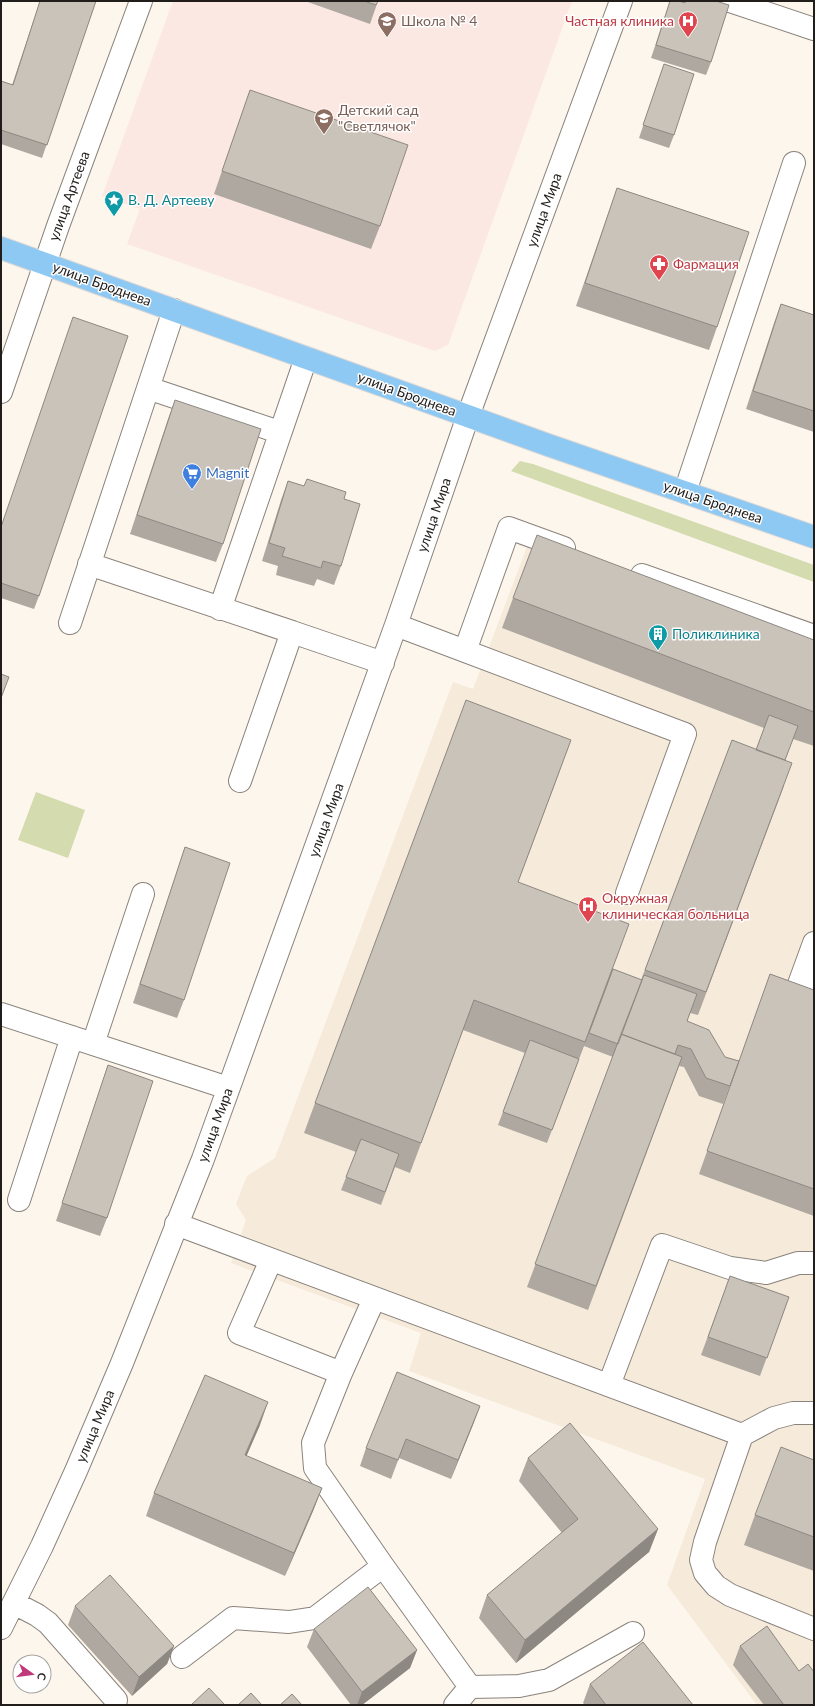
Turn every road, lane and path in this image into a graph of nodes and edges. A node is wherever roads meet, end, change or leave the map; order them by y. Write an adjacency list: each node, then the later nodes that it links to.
1 (141, 1): 7 (street, улица Артеева)
2 (621, 1): 12 (street, улица Мира)
3 (730, 1): 4 (street)
4 (814, 29)
5 (794, 163): 14 (street)
6 (1, 248): 7 (main road, улица Броднева)
7 (45, 264): 8 (main road, улица Броднева); 11 (street, улица Артеева)
8 (174, 310): 9 (main road, улица Броднева); 10 (street)
9 (306, 358): 12 (main road, улица Броднева); 13 (street)
10 (148, 388): 13 (street); 17 (street)
11 (1, 392)
12 (468, 416): 14 (main road, улица Броднева); 21 (street, улица Мира)
13 (279, 432): 19 (street)
14 (685, 492): 15 (main road, улица Броднева)
15 (814, 537)
16 (584, 555): 24 (street)
17 (89, 564): 19 (street); 20 (street)
18 (621, 568): 23 (street)
19 (220, 609): 22 (street)
20 (70, 623)
21 (396, 625): 24 (street); 25 (street, улица Мира)
22 (292, 632): 25 (street); 26 (street)
23 (814, 636)
24 (465, 651): 27 (street)
25 (383, 663): 34 (street, улица Мира)
26 (240, 781)
27 (627, 893)
28 (144, 894): 33 (street)
29 (814, 943): 30 (street)
30 (814, 990)
31 (1, 1014): 32 (street)
32 (72, 1037): 33 (street); 35 (street)
33 (93, 1044): 34 (street)
34 (228, 1088): 36 (street, улица Мира)
35 (19, 1200)
36 (176, 1224): 37 (street); 45 (street, улица Мира)
37 (271, 1260): 39 (street); 40 (street)
38 (814, 1263): 41 (street)
39 (374, 1299): 40 (street); 41 (street)
40 (341, 1373): 44 (street)
41 (609, 1385): 43 (street)
42 (814, 1413): 43 (street)
43 (742, 1435): 47 (street)
44 (383, 1566): 49 (street); 50 (street)
45 (14, 1603): 46 (street, улица Мира); 51 (street)
46 (1, 1628)
47 (814, 1629)
48 (633, 1633): 50 (street)
49 (182, 1657)
50 (470, 1687): 52 (street)
51 (116, 1700)
52 (455, 1705)

